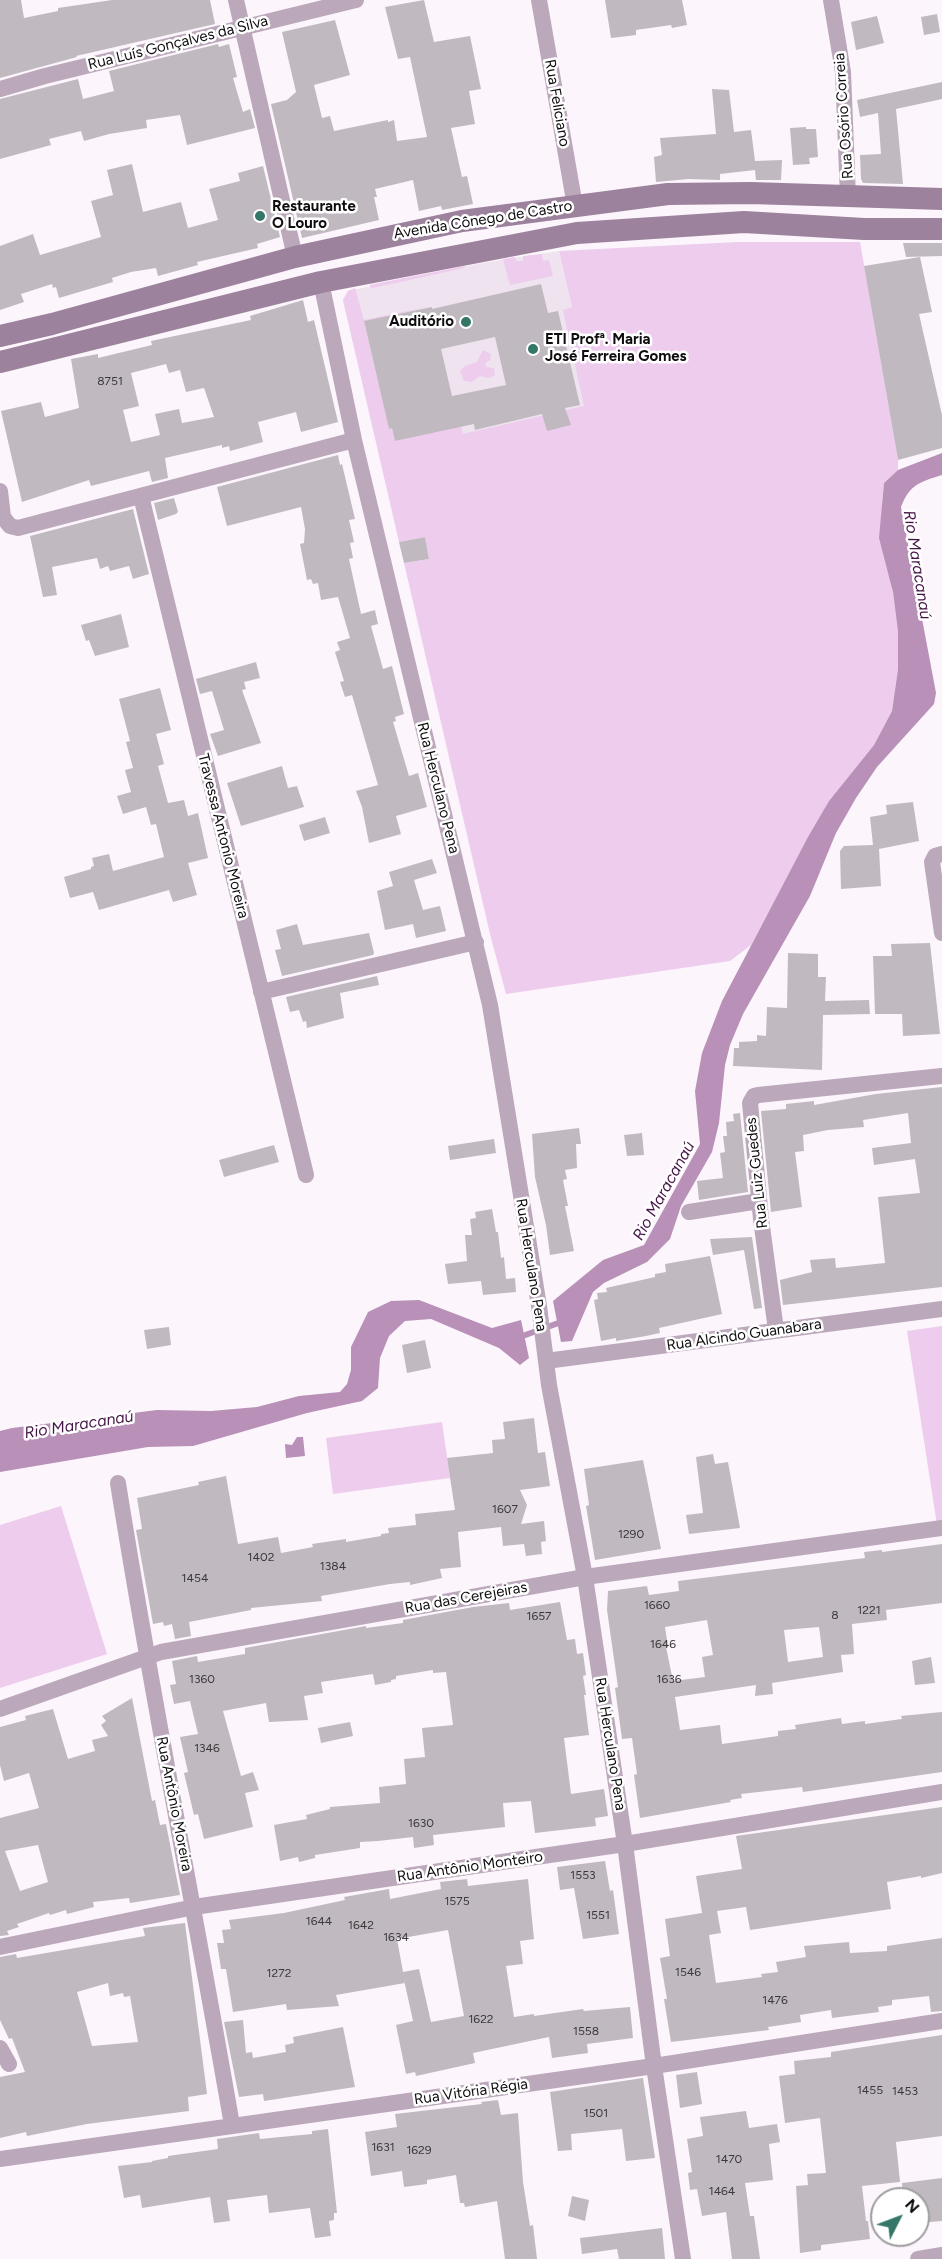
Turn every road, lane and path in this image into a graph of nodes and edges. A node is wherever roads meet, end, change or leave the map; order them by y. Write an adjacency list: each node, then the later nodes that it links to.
1 (236, 0): 6 (street)
2 (356, 0): 5 (street, Rua Luís Gonçalves da Silva)
3 (539, 0): 10 (street, Rua Feliciano)
4 (831, 0): 8 (street, Rua Osório Correia)
5 (316, 5): 6 (street, Rua Luís Gonçalves da Silva)
6 (243, 28): 7 (street, Rua Luís Gonçalves da Silva); 12 (street)
7 (0, 89)
8 (848, 197): 9 (main road, Avenida Cônego de Castro); 10 (main road, Avenida Cônego de Castro)
9 (942, 199)
10 (575, 206): 12 (main road, Avenida Cônego de Castro)
11 (942, 229): 13 (main road, Avenida Cônego de Castro)
12 (295, 257): 14 (main road, Avenida Cônego de Castro)
13 (321, 282): 15 (main road, Avenida Cônego de Castro); 16 (street, Rua Herculano Pena)
14 (0, 336)
15 (0, 362)
16 (354, 441): 18 (street); 21 (street, Rua Herculano Pena)
17 (0, 492): 18 (street)
18 (141, 496): 22 (street, Travessa Antonio Moreira)
19 (938, 855): 20 (street)
20 (942, 933)
21 (476, 942): 22 (street); 29 (street, Rua Herculano Pena)
22 (261, 992): 24 (street, Travessa Antonio Moreira)
23 (942, 1076): 25 (street, Rua Luiz Guedes)
24 (306, 1175)
25 (759, 1201): 26 (street); 28 (street, Rua Luiz Guedes)
26 (690, 1212)
27 (942, 1309): 28 (street, Rua Alcindo Guanabara)
28 (777, 1330): 29 (street, Rua Alcindo Guanabara)
29 (545, 1356): 32 (street, Rua Herculano Pena)
30 (118, 1484): 33 (street, Rua Antônio Moreira)
31 (942, 1528): 32 (street, Rua das Cerejeiras)
32 (585, 1577): 33 (street, Rua das Cerejeiras); 36 (street, Rua Herculano Pena)
33 (146, 1657): 34 (street, Rua das Cerejeiras); 37 (street, Rua Antônio Moreira)
34 (0, 1709)
35 (942, 1792): 36 (street, Rua Antônio Monteiro)
36 (625, 1844): 37 (street, Rua Antônio Monteiro); 42 (street, Rua Herculano Pena)
37 (194, 1907): 38 (street, Rua Antônio Monteiro); 43 (street, Rua Antônio Moreira)
38 (0, 1947)
39 (942, 2021): 42 (street, Rua Vitória Régia)
40 (0, 2048): 41 (street)
41 (9, 2064)
42 (654, 2066): 43 (street, Rua Vitória Régia); 46 (street, Rua Herculano Pena)
43 (232, 2125): 44 (street, Rua Vitória Régia)
44 (0, 2159)
45 (942, 2255): 47 (street)
46 (683, 2259)
47 (918, 2259)

